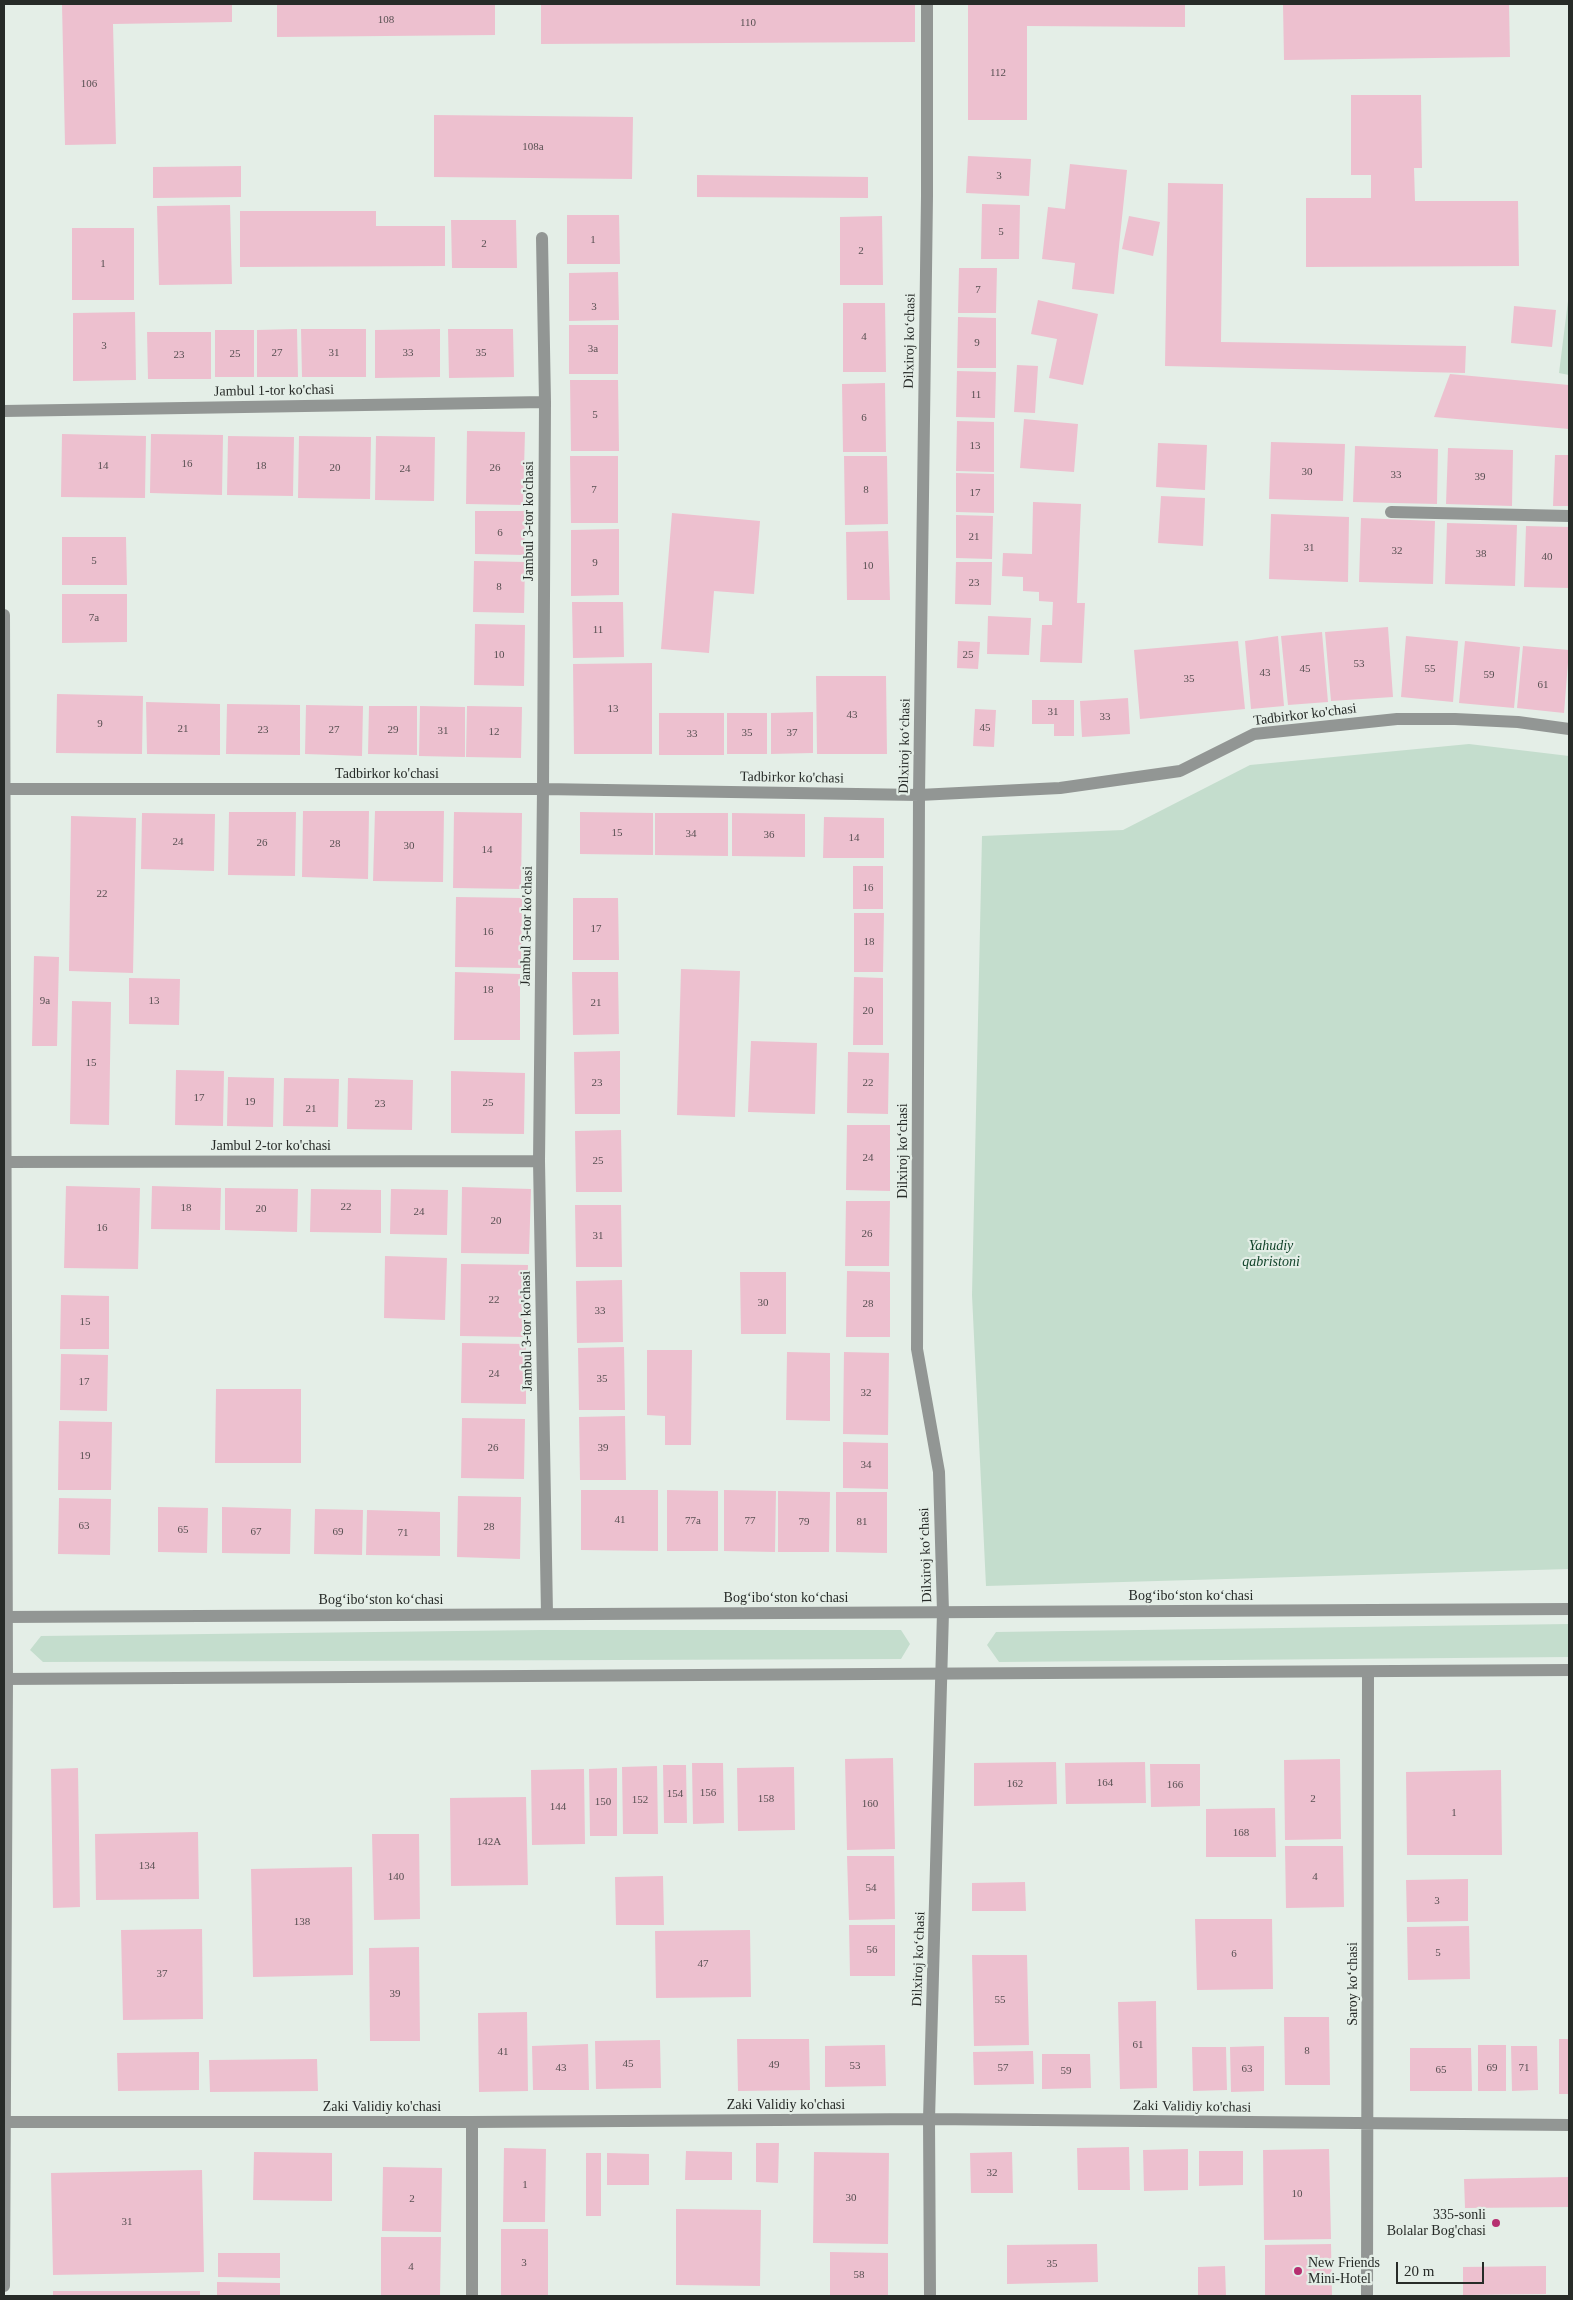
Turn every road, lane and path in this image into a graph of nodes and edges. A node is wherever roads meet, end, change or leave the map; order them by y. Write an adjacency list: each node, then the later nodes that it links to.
1 (927, 4): 11 (street, Dilxiroj ko‘chasi)
2 (542, 238): 3 (street, Jambul 3-tor ko'chasi)
3 (544, 402): 4 (street, Jambul 1-tor ko'chasi); 10 (street, Jambul 3-tor ko'chasi)
4 (4, 411)
5 (1391, 512): 6 (street)
6 (1569, 516)
7 (4, 615): 9 (street)
8 (1569, 730): 11 (street, Tadbirkor ko'chasi)
9 (4, 789): 10 (street, Tadbirkor ko'chasi); 13 (street)
10 (543, 789): 11 (street, Tadbirkor ko'chasi); 12 (street, Jambul 3-tor ko'chasi)
11 (919, 795): 15 (street, Dilxiroj ko‘chasi)
12 (539, 1161): 13 (street, Jambul 2-tor ko'chasi); 16 (street, Jambul 3-tor ko'chasi)
13 (4, 1162): 17 (street)
14 (1569, 1609): 15 (street, Bogʻiboʻston koʻchasi)
15 (943, 1612): 16 (street, Bogʻiboʻston koʻchasi); 20 (street, Dilxiroj ko‘chasi)
16 (547, 1614): 17 (street, Bogʻiboʻston koʻchasi)
17 (5, 1617): 21 (street)
18 (1569, 1670): 19 (street)
19 (1368, 1672): 20 (street); 25 (street, Saroy ko‘chasi)
20 (942, 1674): 21 (street); 22 (street, Dilxiroj ko‘chasi)
21 (5, 1679): 23 (street)
22 (929, 2119): 24 (street, Zaki Validiy ko'chasi); 25 (street, Zaki Validiy ko'chasi); 29 (street, Dilxiroj ko‘chasi)
23 (5, 2122): 24 (street, Zaki Validiy ko'chasi); 27 (street)
24 (472, 2122): 28 (street)
25 (1368, 2124): 26 (street, Zaki Validiy ko'chasi); 30 (street, Saroy ko‘chasi)
26 (1569, 2125)
27 (4, 2286)
28 (472, 2296)
29 (930, 2296)
30 (1367, 2296)

